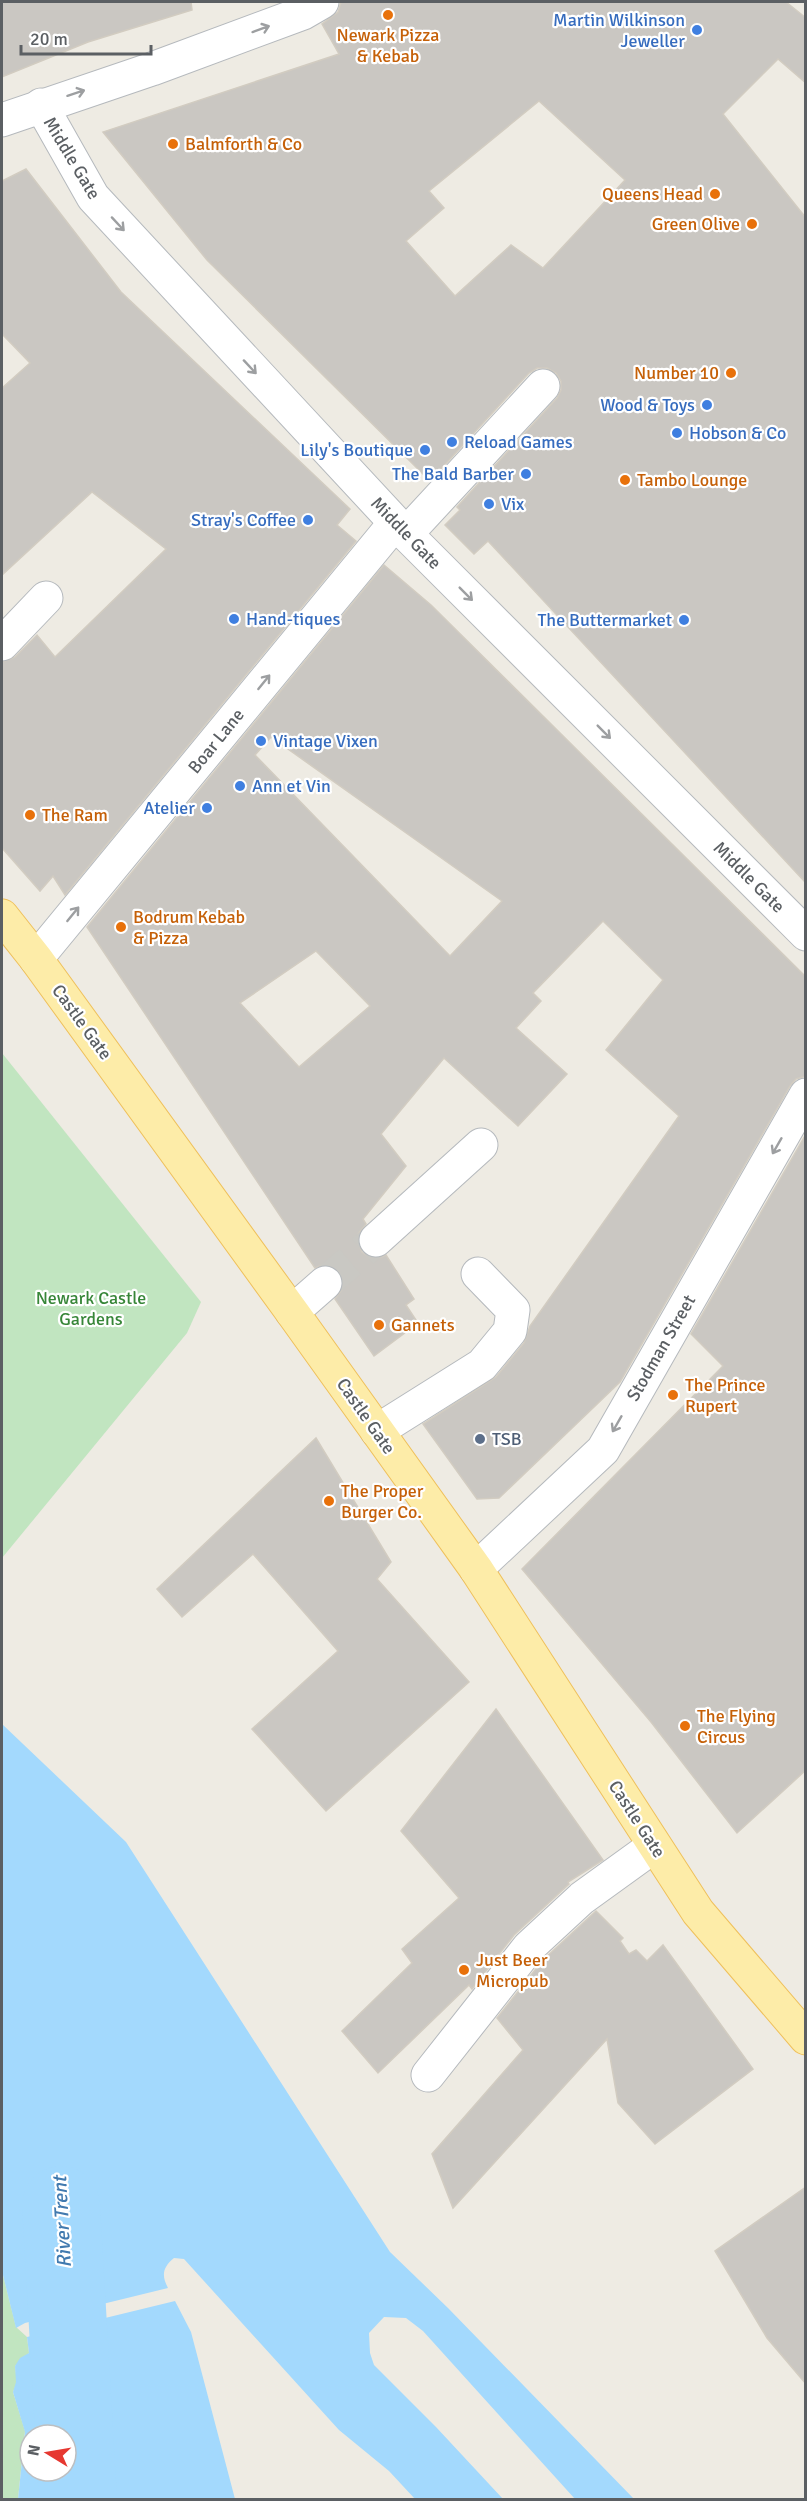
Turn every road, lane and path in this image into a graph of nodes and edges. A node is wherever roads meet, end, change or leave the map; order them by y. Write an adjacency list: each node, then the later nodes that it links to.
1 (322, 2): 2 (street, one-way to 1)
2 (40, 105): 3 (street); 5 (street, Middle Gate, one-way to 5)
3 (2, 120)
4 (543, 386): 5 (street, Boar Lane)
5 (400, 528): 9 (street, Middle Gate, one-way to 9); 10 (street, Boar Lane, one-way to 5)
6 (46, 598): 7 (street)
7 (2, 644)
8 (2, 916): 10 (main road, Castle Gate)
9 (806, 934)
10 (36, 959): 16 (main road, Castle Gate)
11 (806, 1095): 18 (street, Stodman Street, one-way to 18)
12 (481, 1145): 13 (street)
13 (376, 1240)
14 (478, 1274): 17 (street)
15 (325, 1283): 16 (street)
16 (292, 1312): 17 (main road, Castle Gate)
17 (377, 1431): 18 (main road, Castle Gate)
18 (476, 1569): 19 (main road, Castle Gate)
19 (654, 1846): 20 (main road, Castle Gate); 21 (street)
20 (806, 2038)
21 (428, 2075)

